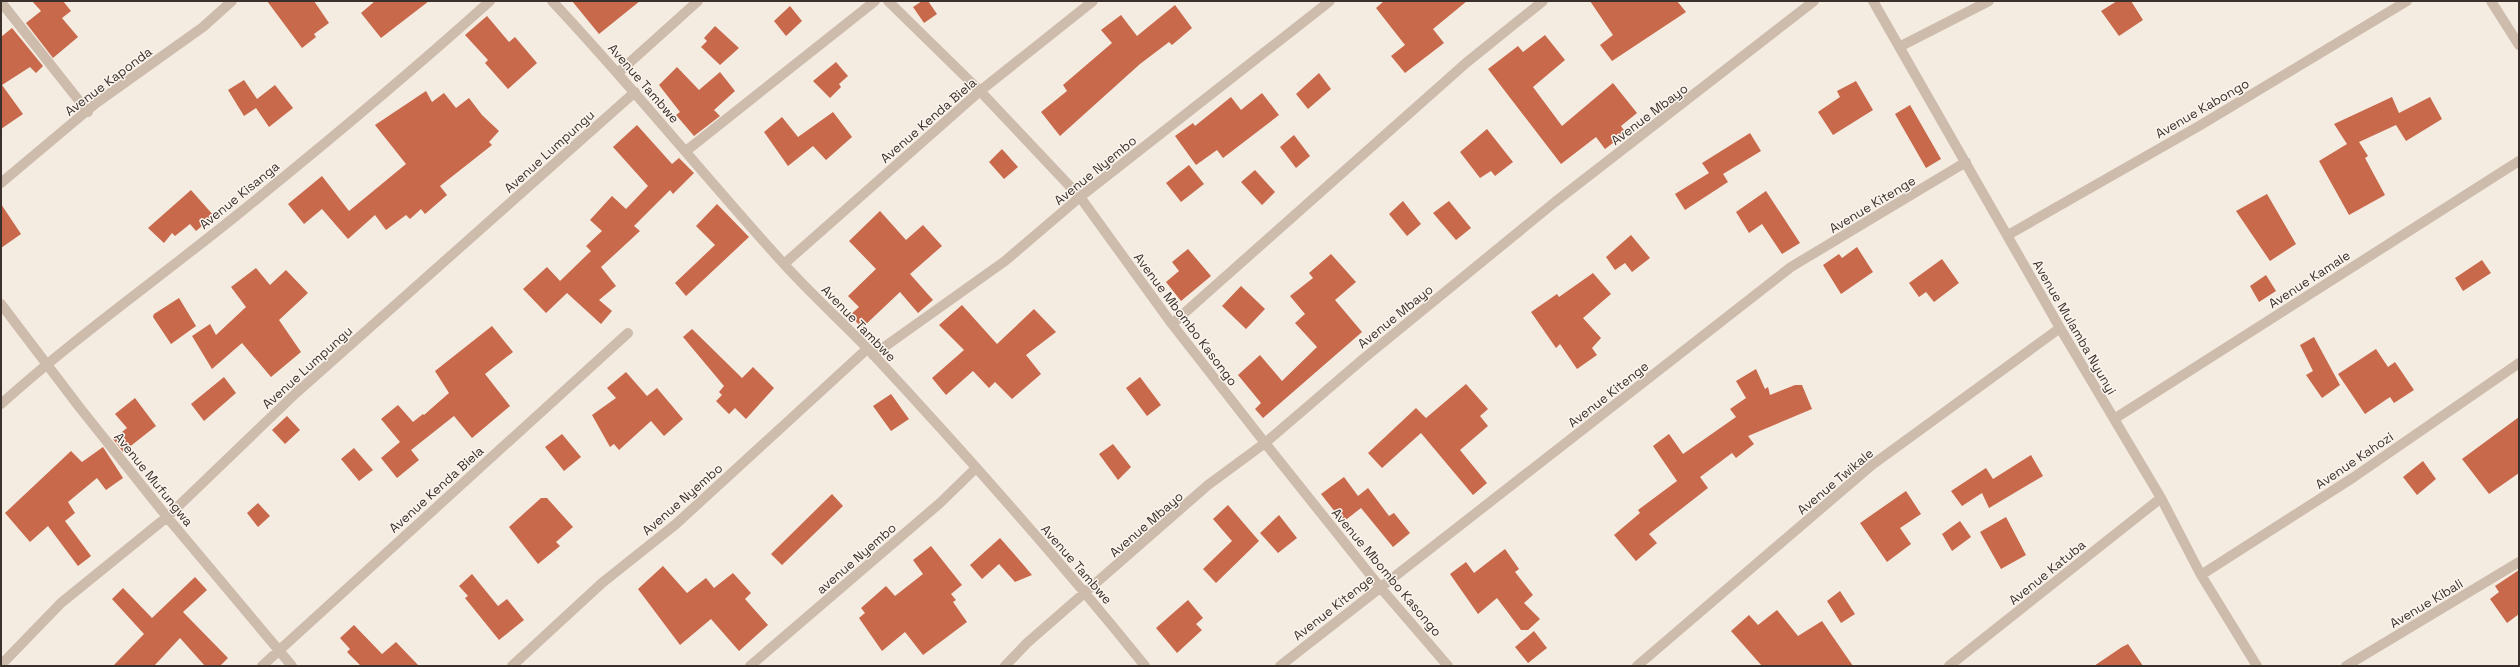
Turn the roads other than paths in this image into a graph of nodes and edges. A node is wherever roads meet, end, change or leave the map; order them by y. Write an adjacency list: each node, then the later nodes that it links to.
1 (232, 1): 21 (street, Avenue Kaponda)
2 (490, 1): 34 (street, Avenue Kisanga)
3 (552, 1): 18 (street, Avenue Tambwe)
4 (698, 1): 18 (street)
5 (875, 1): 22 (street)
6 (888, 1): 19 (street, Avenue Mbombo Kasongo)
7 (1093, 1): 19 (street, Avenue Kenda Biela)
8 (1330, 1): 26 (street, Avenue Nyembo)
9 (1543, 1): 30 (street)
10 (1814, 1): 38 (street, Avenue Mbayo)
11 (1872, 1): 17 (street, Avenue Mulamba Nyunyi)
12 (1989, 1): 17 (street)
13 (2407, 1): 27 (street, Avenue Kabongo)
14 (2491, 1): 16 (street)
15 (1, 2): 21 (street)
16 (2519, 45)
17 (1899, 47): 24 (street, Avenue Mulamba Nyunyi)
18 (619, 72): 20 (street, Avenue Tambwe)
19 (980, 91): 26 (street, Avenue Mbombo Kasongo); 28 (street, Avenue Kenda Biela)
20 (634, 92): 22 (street, Avenue Tambwe); 41 (street, Avenue Lumpungu)
21 (88, 112): 25 (street, Avenue Kaponda)
22 (686, 152): 28 (street, Avenue Tambwe)
23 (2519, 161): 37 (street, Avenue Kamale)
24 (1966, 162): 27 (street, Avenue Mulamba Nyunyi); 44 (street, Avenue Kitenge)
25 (1, 183)
26 (1080, 197): 30 (street, Avenue Mbombo Kasongo); 33 (street, Avenue Nyembo)
27 (2008, 235): 31 (street, Avenue Mulamba Nyunyi)
28 (784, 264): 33 (street, Avenue Tambwe)
29 (1, 304): 34 (street, Avenue Mufungwa)
30 (1172, 324): 38 (street, Avenue Mbombo Kasongo)
31 (2060, 328): 37 (street, Avenue Mulamba Nyunyi); 56 (street, Avenue Twikale)
32 (628, 333): 46 (street, Avenue Kenda Biela)
33 (870, 352): 39 (street, Avenue Tambwe); 50 (street, Avenue Nyembo)
34 (47, 362): 36 (street, Avenue Kisanga); 41 (street, Avenue Mufungwa)
35 (2519, 363): 43 (street, Avenue Kahozi)
36 (1, 404)
37 (2114, 419): 40 (street, Avenue Mulamba Nyunyi)
38 (1265, 443): 44 (street, Avenue Mbombo Kasongo); 45 (street, Avenue Mbayo)
39 (976, 468): 45 (street, Avenue Tambwe); 51 (street, avenue Nyembo)
40 (2161, 498): 43 (street, Avenue Mulamba Nyunyi); 57 (street, Avenue Katuba)
41 (167, 516): 46 (street, Avenue Mufungwa); 47 (street, Avenue Lumpungu)
42 (2519, 562): 59 (street, Avenue Kibali)
43 (2201, 575): 58 (street, Avenue Mulamba Nyunyi)
44 (1380, 587): 54 (street, Avenue Kitenge); 55 (street, Avenue Mbombo Kasongo)
45 (1087, 593): 52 (street, Avenue Mbayo); 53 (street, Avenue Tambwe)
46 (278, 650): 48 (street, Avenue Kenda Biela); 49 (street, Avenue Mufungwa)
47 (1, 665)
48 (262, 666)
49 (292, 666)
50 (512, 666)
51 (750, 666)
52 (1005, 666)
53 (1145, 666)
54 (1280, 666)
55 (1448, 666)
56 (1637, 666)
57 (1950, 666)
58 (2256, 666)
59 (2346, 666)

